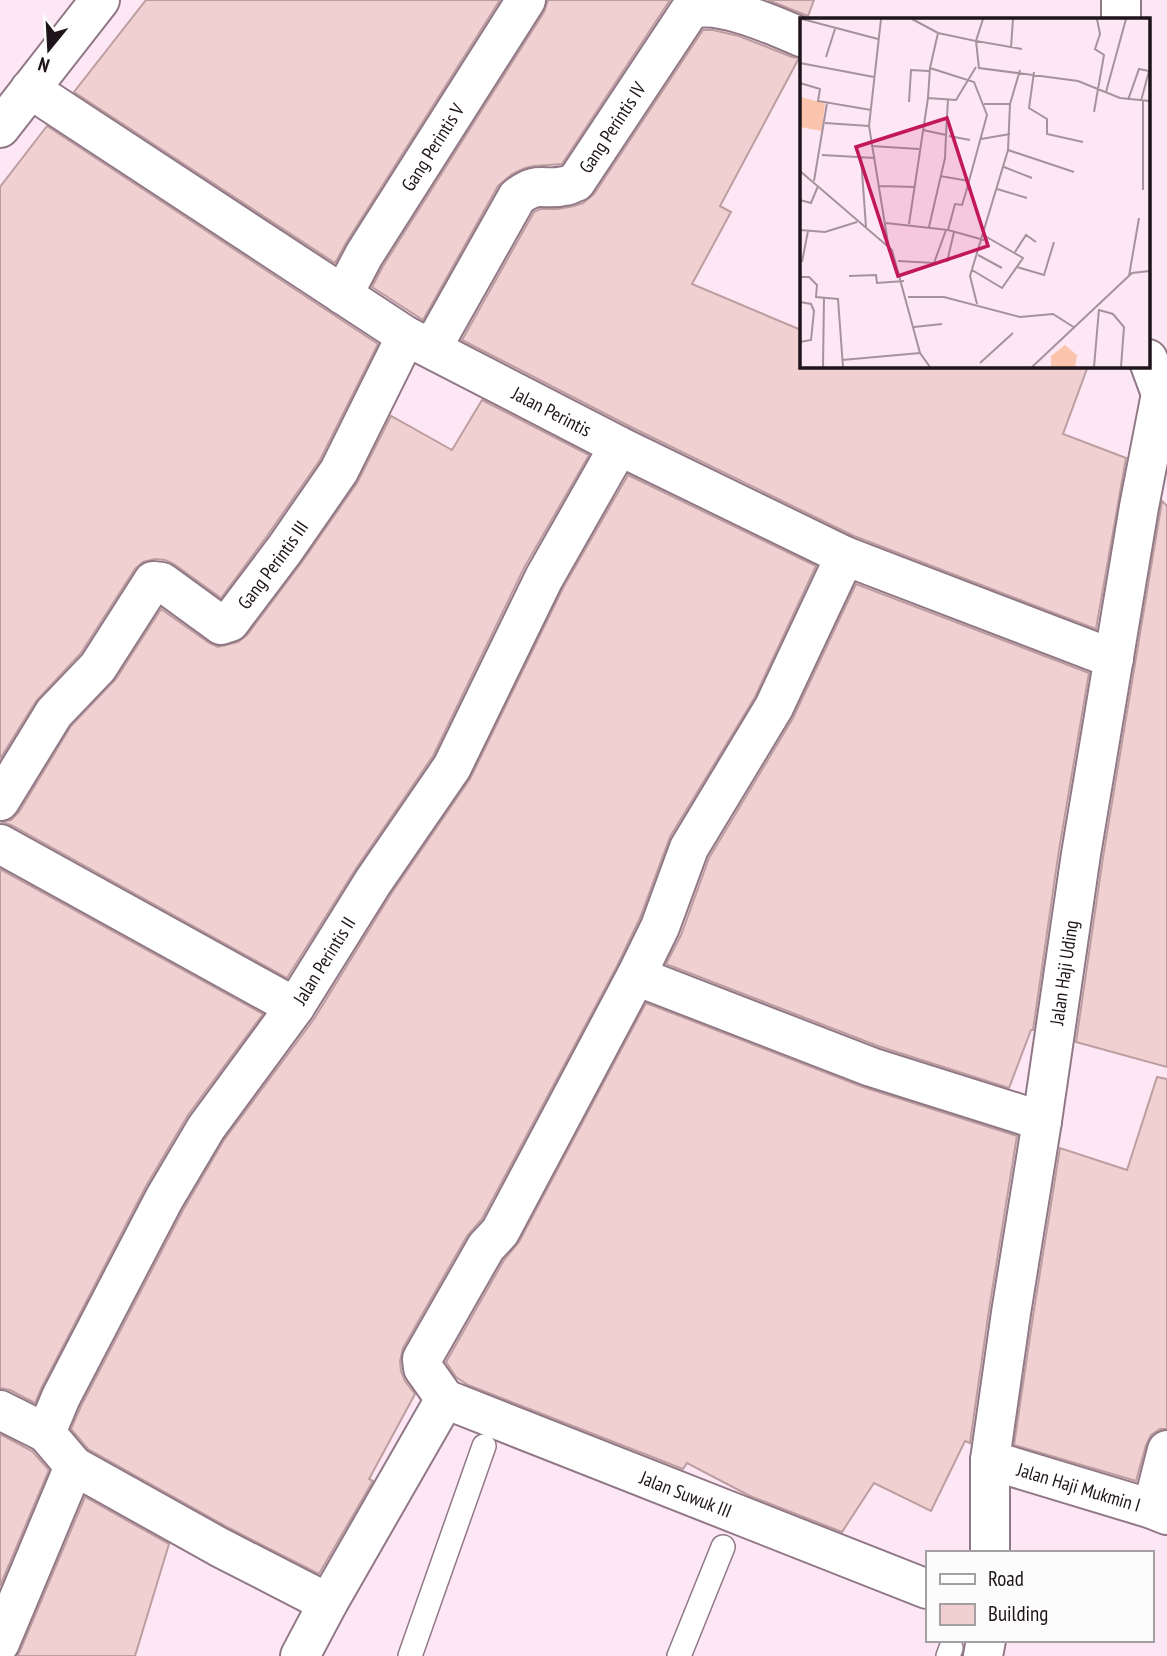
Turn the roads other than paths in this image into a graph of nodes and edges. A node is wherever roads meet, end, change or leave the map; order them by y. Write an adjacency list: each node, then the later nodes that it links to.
1 (100, 0): 6 (street)
2 (526, 0): 8 (street, Gang Perintis V)
3 (1121, 0): 4 (street)
4 (1121, 18)
5 (800, 37): 9 (street, Gang Perintis IV)
6 (30, 89): 7 (street); 8 (street, Jalan Perintis)
7 (0, 128)
8 (343, 295): 9 (street, Jalan Perintis)
9 (419, 342): 12 (street, Jalan Perintis); 15 (street, Gang Perintis III)
10 (1150, 364): 11 (street)
11 (1164, 399): 14 (street, Jalan Haji Uding)
12 (619, 446): 13 (street, Jalan Perintis); 18 (street, Jalan Perintis II)
13 (845, 556): 14 (street, Jalan Perintis); 17 (street)
14 (1114, 659): 19 (street, Jalan Haji Uding)
15 (0, 801)
16 (0, 844): 18 (street)
17 (636, 976): 19 (street); 20 (street)
18 (295, 1007): 22 (street, Jalan Perintis II)
19 (1042, 1121): 25 (street, Jalan Haji Uding)
20 (445, 1399): 30 (street, Jalan Suwuk III); 31 (street)
21 (0, 1410): 22 (street)
22 (46, 1433): 26 (street)
23 (484, 1446): 34 (lane)
24 (1167, 1450): 27 (street)
25 (990, 1460): 27 (street, Jalan Haji Mukmin I); 29 (street, Jalan Haji Uding)
26 (74, 1465): 31 (street); 32 (street)
27 (1160, 1512)
28 (723, 1547): 35 (lane)
29 (990, 1551)
30 (926, 1589)
31 (328, 1603): 33 (street)
32 (0, 1643)
33 (300, 1656)
34 (410, 1656)
35 (679, 1656)

